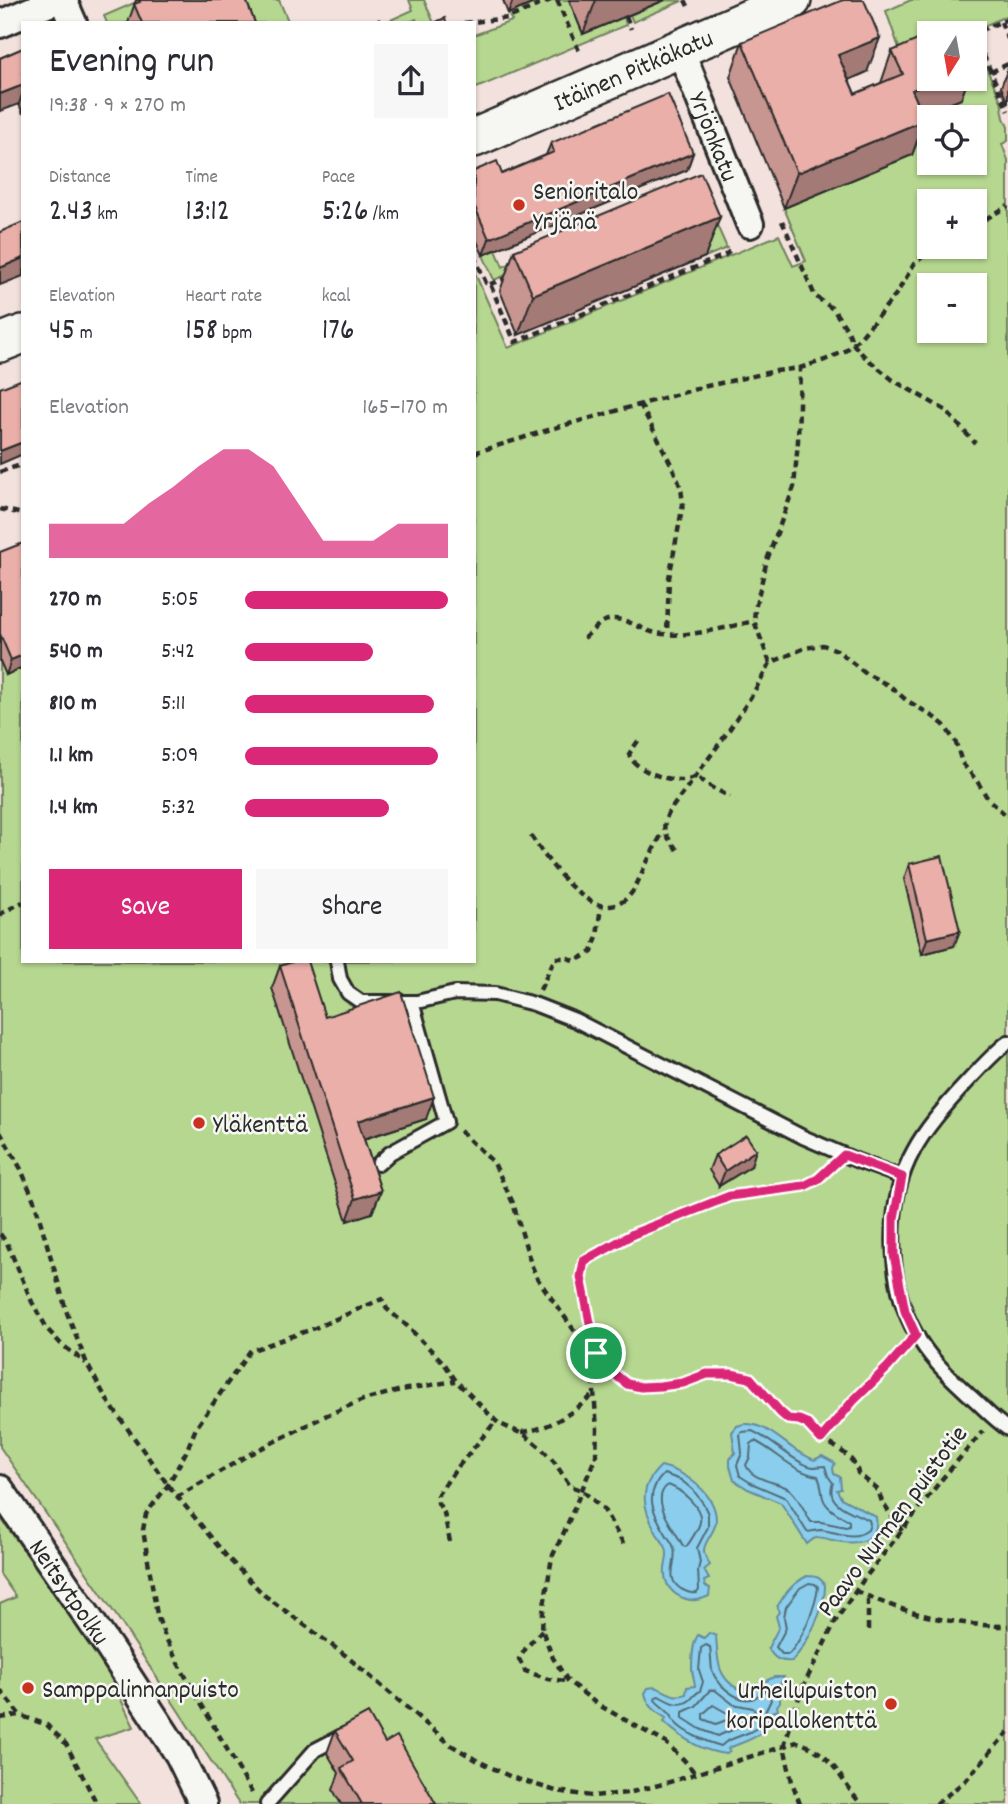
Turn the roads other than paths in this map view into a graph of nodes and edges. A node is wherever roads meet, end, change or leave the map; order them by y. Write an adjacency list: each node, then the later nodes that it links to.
1 (56, 0): 5 (street)
2 (63, 0): 4 (street)
3 (792, 0): 6 (main road, Itäinen Pitkäkatu)
4 (72, 21)
5 (0, 24)
6 (680, 48): 7 (main road, Itäinen Pitkäkatu); 8 (street, Yrjönkatu)
7 (476, 137)
8 (750, 224)
9 (21, 335): 10 (main road)
10 (0, 344)
11 (337, 963): 12 (lane)
12 (412, 1002): 14 (lane); 15 (lane)
13 (1008, 1042): 15 (lane)
14 (378, 1164)
15 (902, 1177): 16 (lane)
16 (1008, 1429)
17 (0, 1489): 19 (street, Neitsytpolku)
18 (344, 1734): 20 (lane)
19 (203, 1804)
20 (267, 1804)

